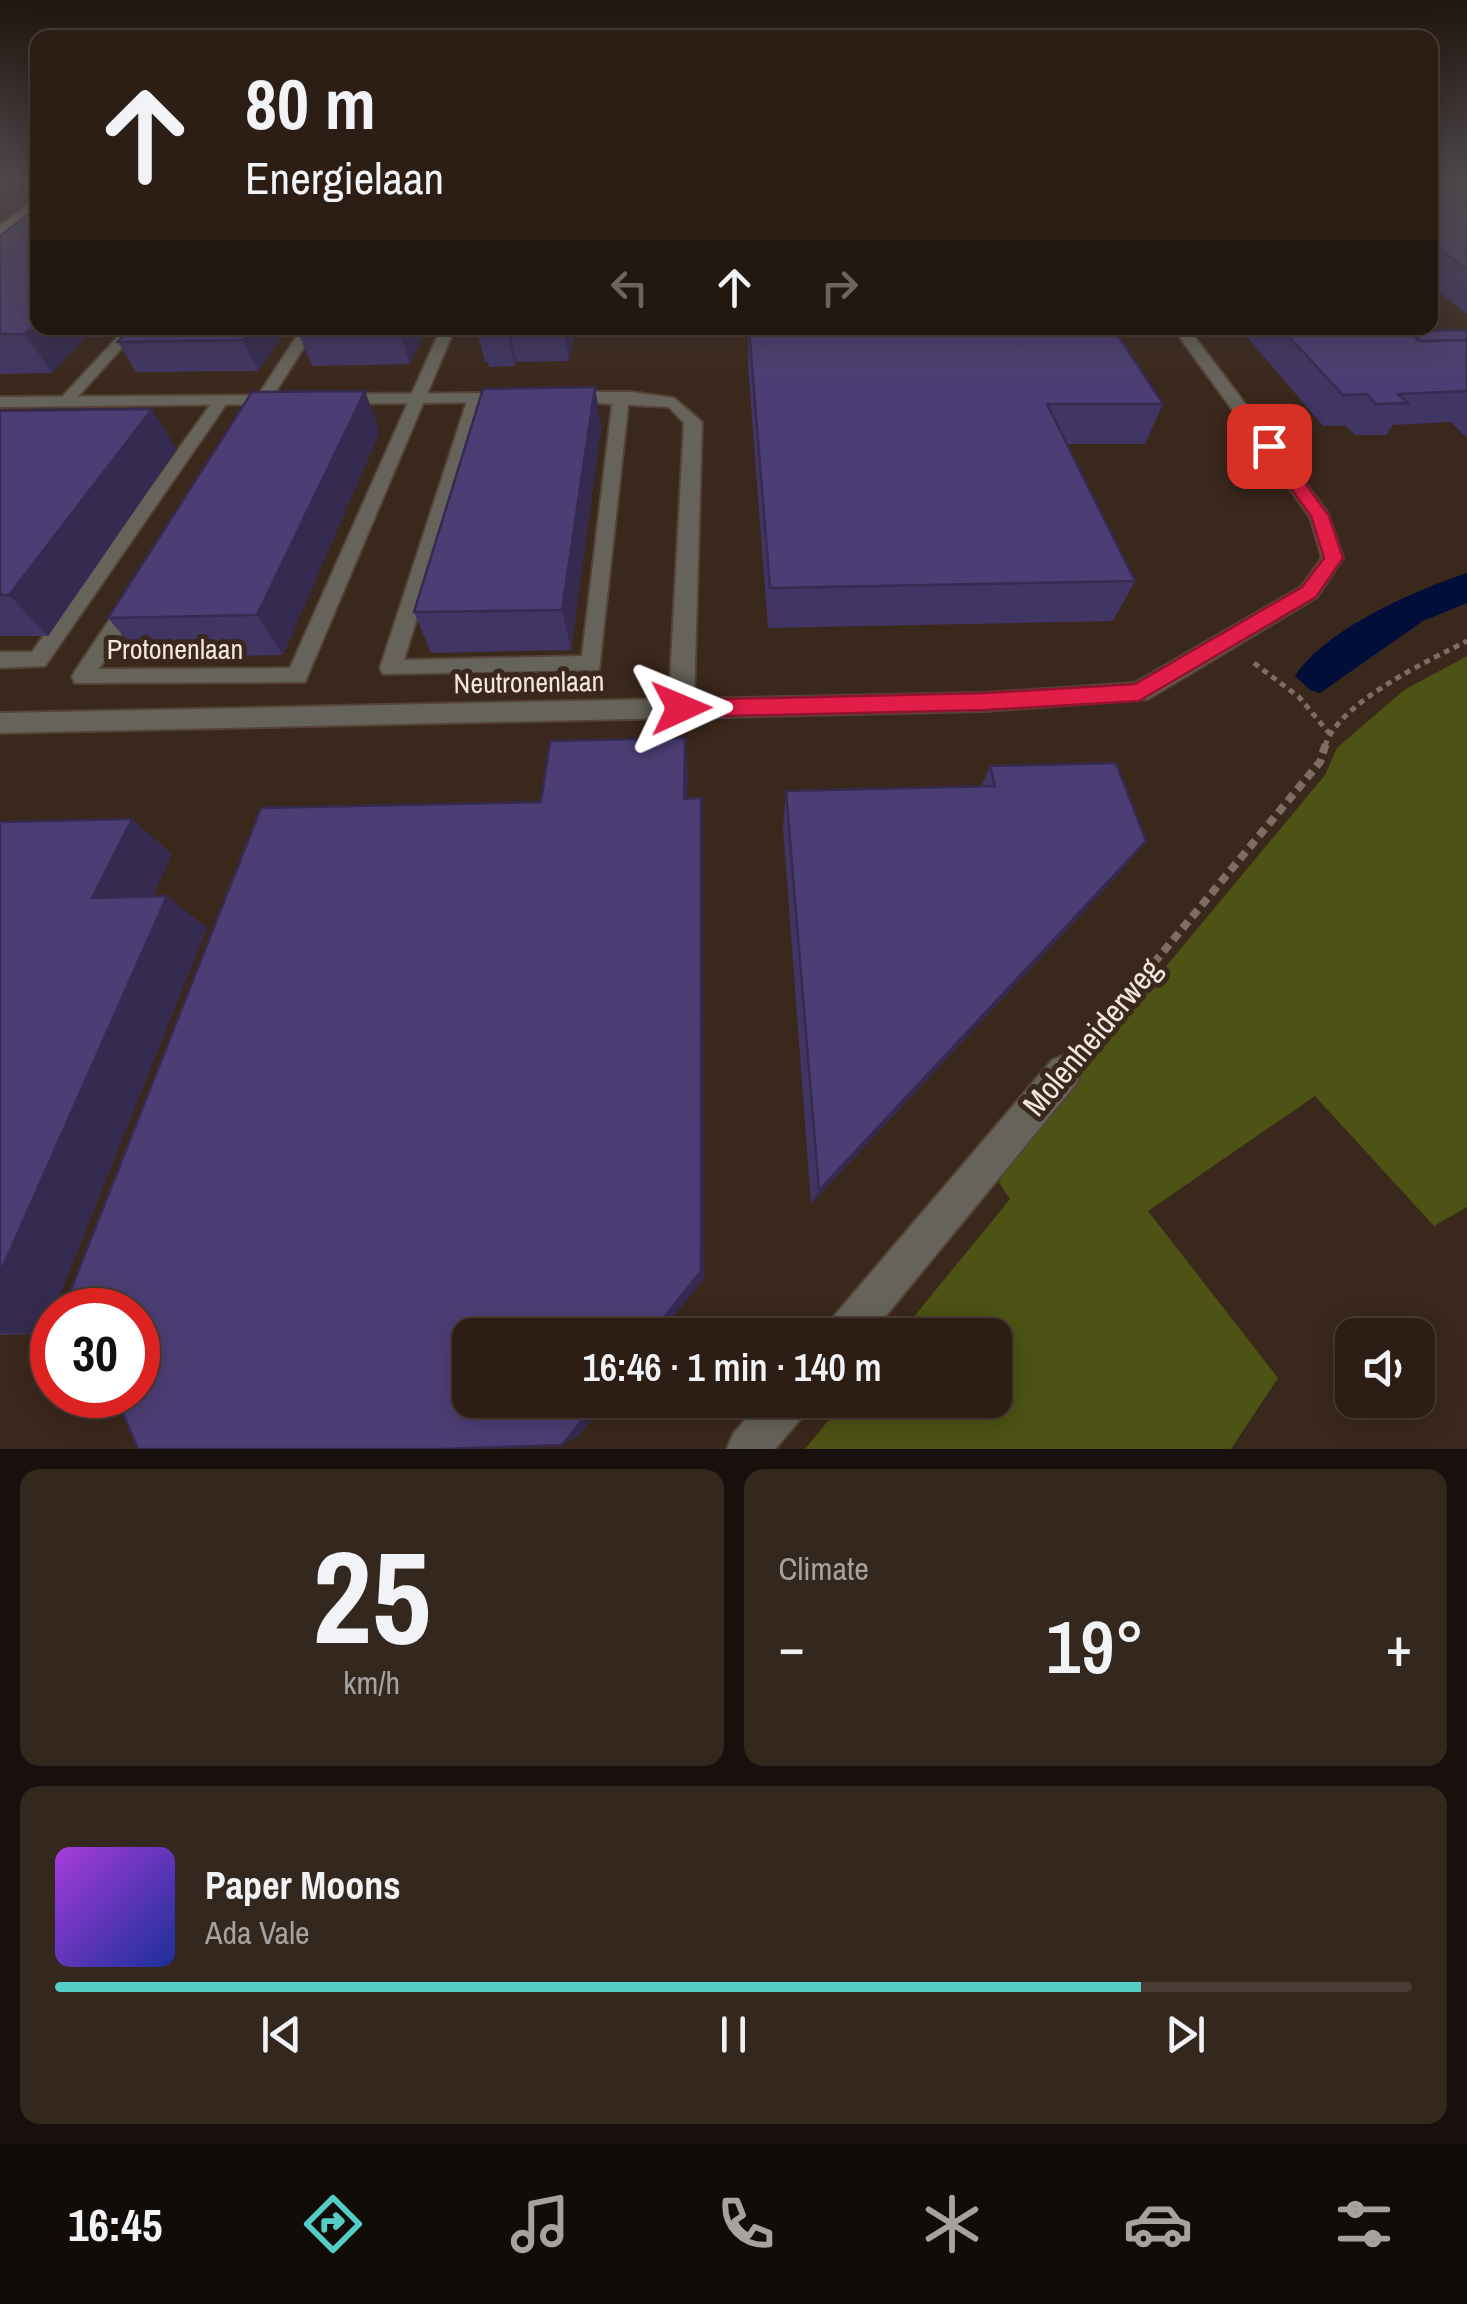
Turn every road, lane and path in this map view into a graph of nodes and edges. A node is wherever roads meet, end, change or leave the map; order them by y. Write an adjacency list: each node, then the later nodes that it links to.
1 (127, 335): 10 (lane)
2 (305, 335): 9 (lane)
3 (445, 335): 6 (lane, Protonenlaan)
4 (1185, 335): 16 (street, Neutronenlaan)
5 (621, 397): 7 (street); 7 (lane); 18 (street)
6 (417, 398): 7 (street); 9 (street); 14 (lane, Protonenlaan)
7 (476, 398)
8 (221, 400): 9 (street); 10 (street); 17 (lane, Protonenlaan)
9 (263, 400): 13 (lane)
10 (66, 401): 11 (street)
11 (21, 405): 12 (lane)
12 (0, 417)
13 (242, 432)
14 (146, 579)
15 (1467, 641): 20 (path, Molenheiderweg)
16 (1227, 644): 18 (street, Neutronenlaan); 20 (path)
17 (0, 660)
18 (681, 708): 19 (street, Neutronenlaan)
19 (0, 723)
20 (1329, 733): 21 (path, Molenheiderweg)
21 (1064, 1072): 22 (street, Molenheiderweg)
22 (858, 1318)
23 (774, 1418): 24 (street)
24 (748, 1449)

